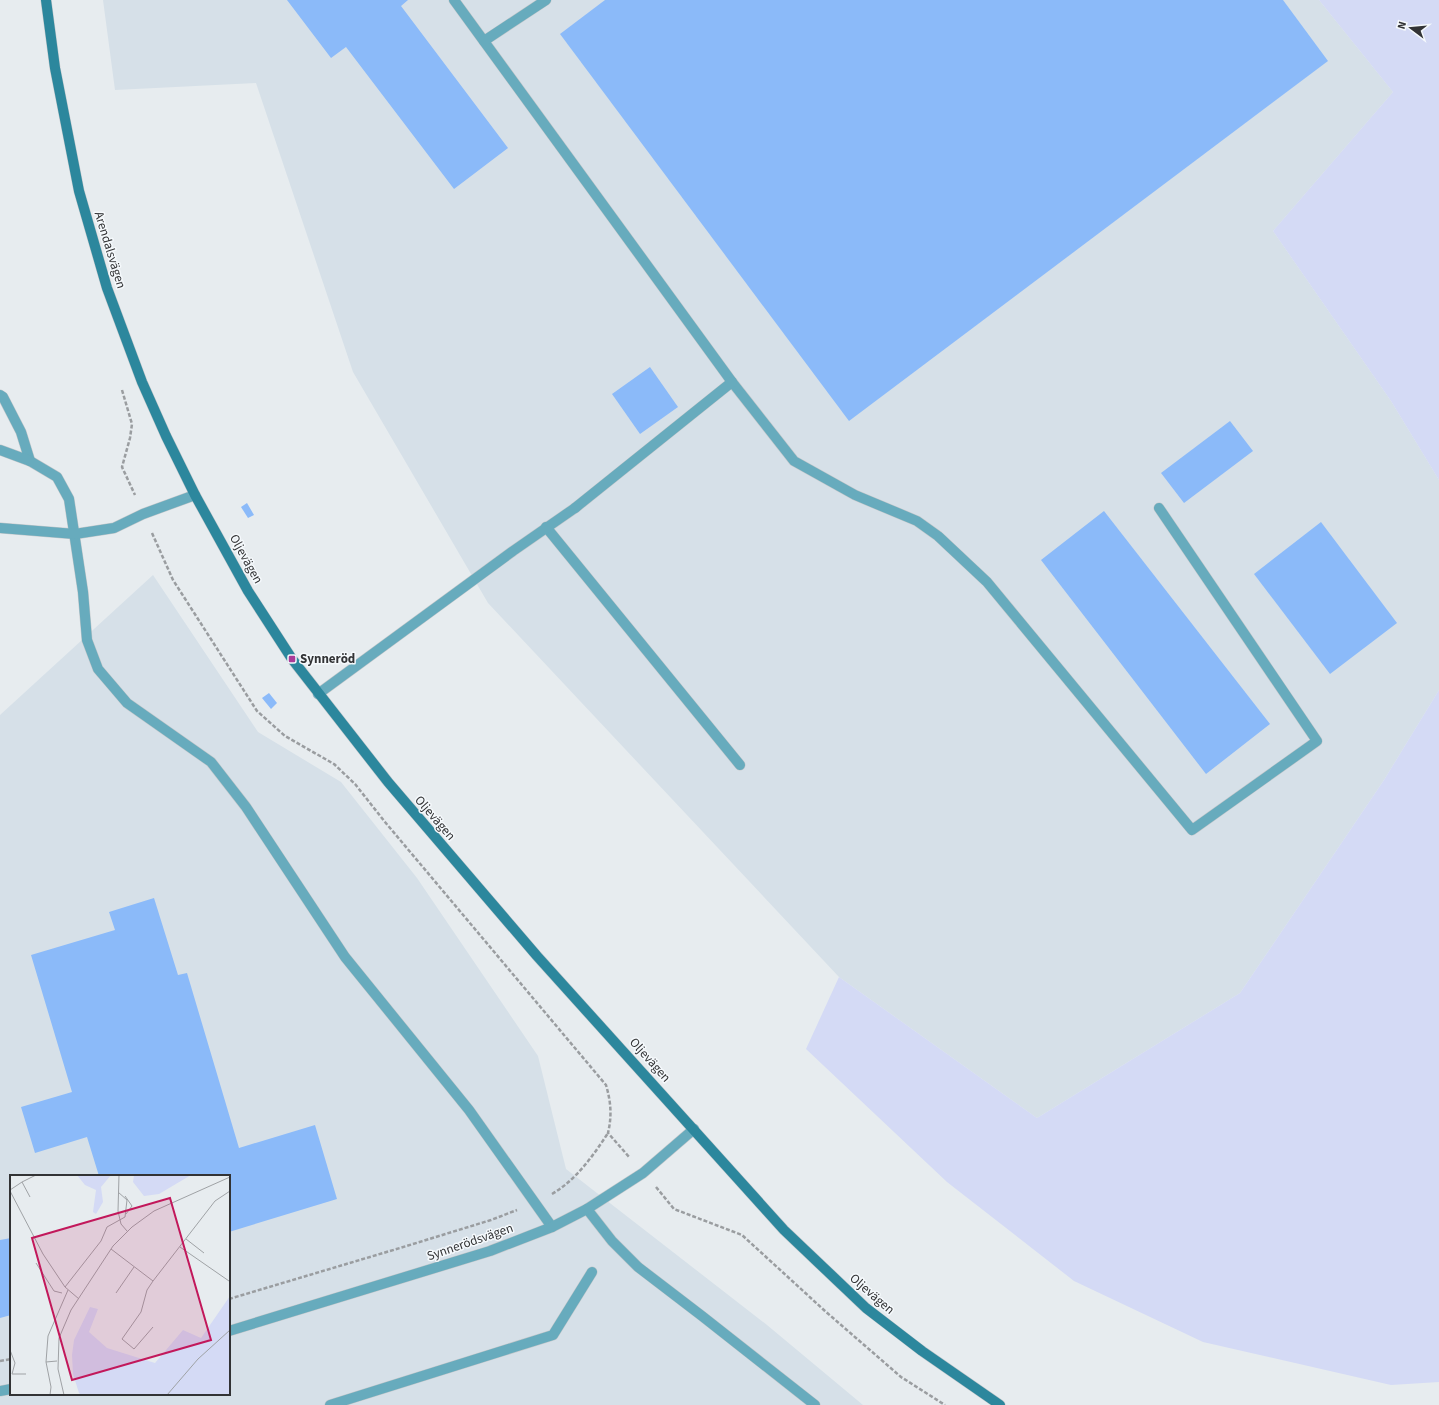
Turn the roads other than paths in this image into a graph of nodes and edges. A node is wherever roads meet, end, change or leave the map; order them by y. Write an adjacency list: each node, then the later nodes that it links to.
1 (46, 0): 9 (street, Arendalsvägen)
2 (454, 0): 4 (street)
3 (546, 0): 4 (street)
4 (484, 41): 5 (street)
5 (732, 382): 10 (street); 11 (street)
6 (0, 395): 8 (street)
7 (0, 450): 8 (street)
8 (30, 461): 13 (street)
9 (195, 495): 13 (street); 14 (street, Oljevägen)
10 (1159, 508)
11 (546, 527): 14 (street); 15 (street)
12 (0, 528): 13 (street)
13 (75, 534): 18 (street)
14 (318, 694): 16 (street, Oljevägen)
15 (740, 765)
16 (694, 1129): 17 (street, Synnerödsvägen); 25 (street, Oljevägen)
17 (587, 1209): 18 (street, Synnerödsvägen); 24 (street)
18 (552, 1227): 20 (street, Synnerödsvägen)
19 (592, 1272): 23 (street)
20 (230, 1331)
21 (10, 1389): 22 (street)
22 (0, 1391)
23 (330, 1405)
24 (815, 1405)
25 (1000, 1405)

